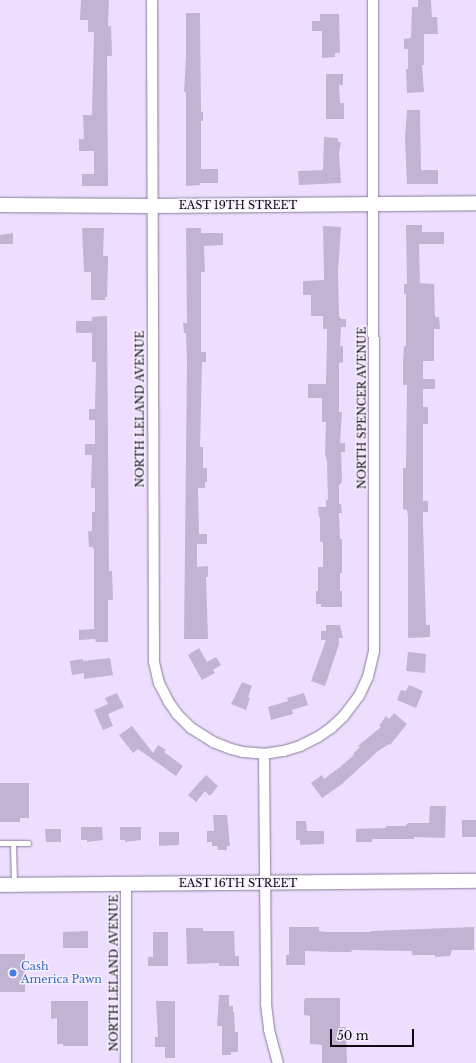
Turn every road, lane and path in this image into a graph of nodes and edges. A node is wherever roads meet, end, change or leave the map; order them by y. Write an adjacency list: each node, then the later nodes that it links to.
1 (152, 0): 6 (street, NORTH LELAND AVENUE)
2 (373, 0): 4 (street, NORTH SPENCER AVENUE)
3 (476, 203): 4 (main road, EAST 19TH STREET)
4 (374, 204): 6 (main road, EAST 19TH STREET); 7 (street, NORTH SPENCER AVENUE)
5 (0, 205): 6 (main road, EAST 19TH STREET)
6 (152, 206): 7 (street, NORTH LELAND AVENUE)
7 (264, 754): 12 (street)
8 (0, 843): 9 (lane)
9 (13, 843): 10 (lane); 15 (lane)
10 (28, 843)
11 (476, 881): 12 (main road, EAST 16TH STREET)
12 (265, 883): 13 (main road, EAST 16TH STREET); 17 (street)
13 (126, 884): 15 (main road, EAST 16TH STREET); 16 (street, NORTH LELAND AVENUE)
14 (0, 885): 15 (main road, EAST 16TH STREET)
15 (14, 885)
16 (126, 1063)
17 (278, 1063)

